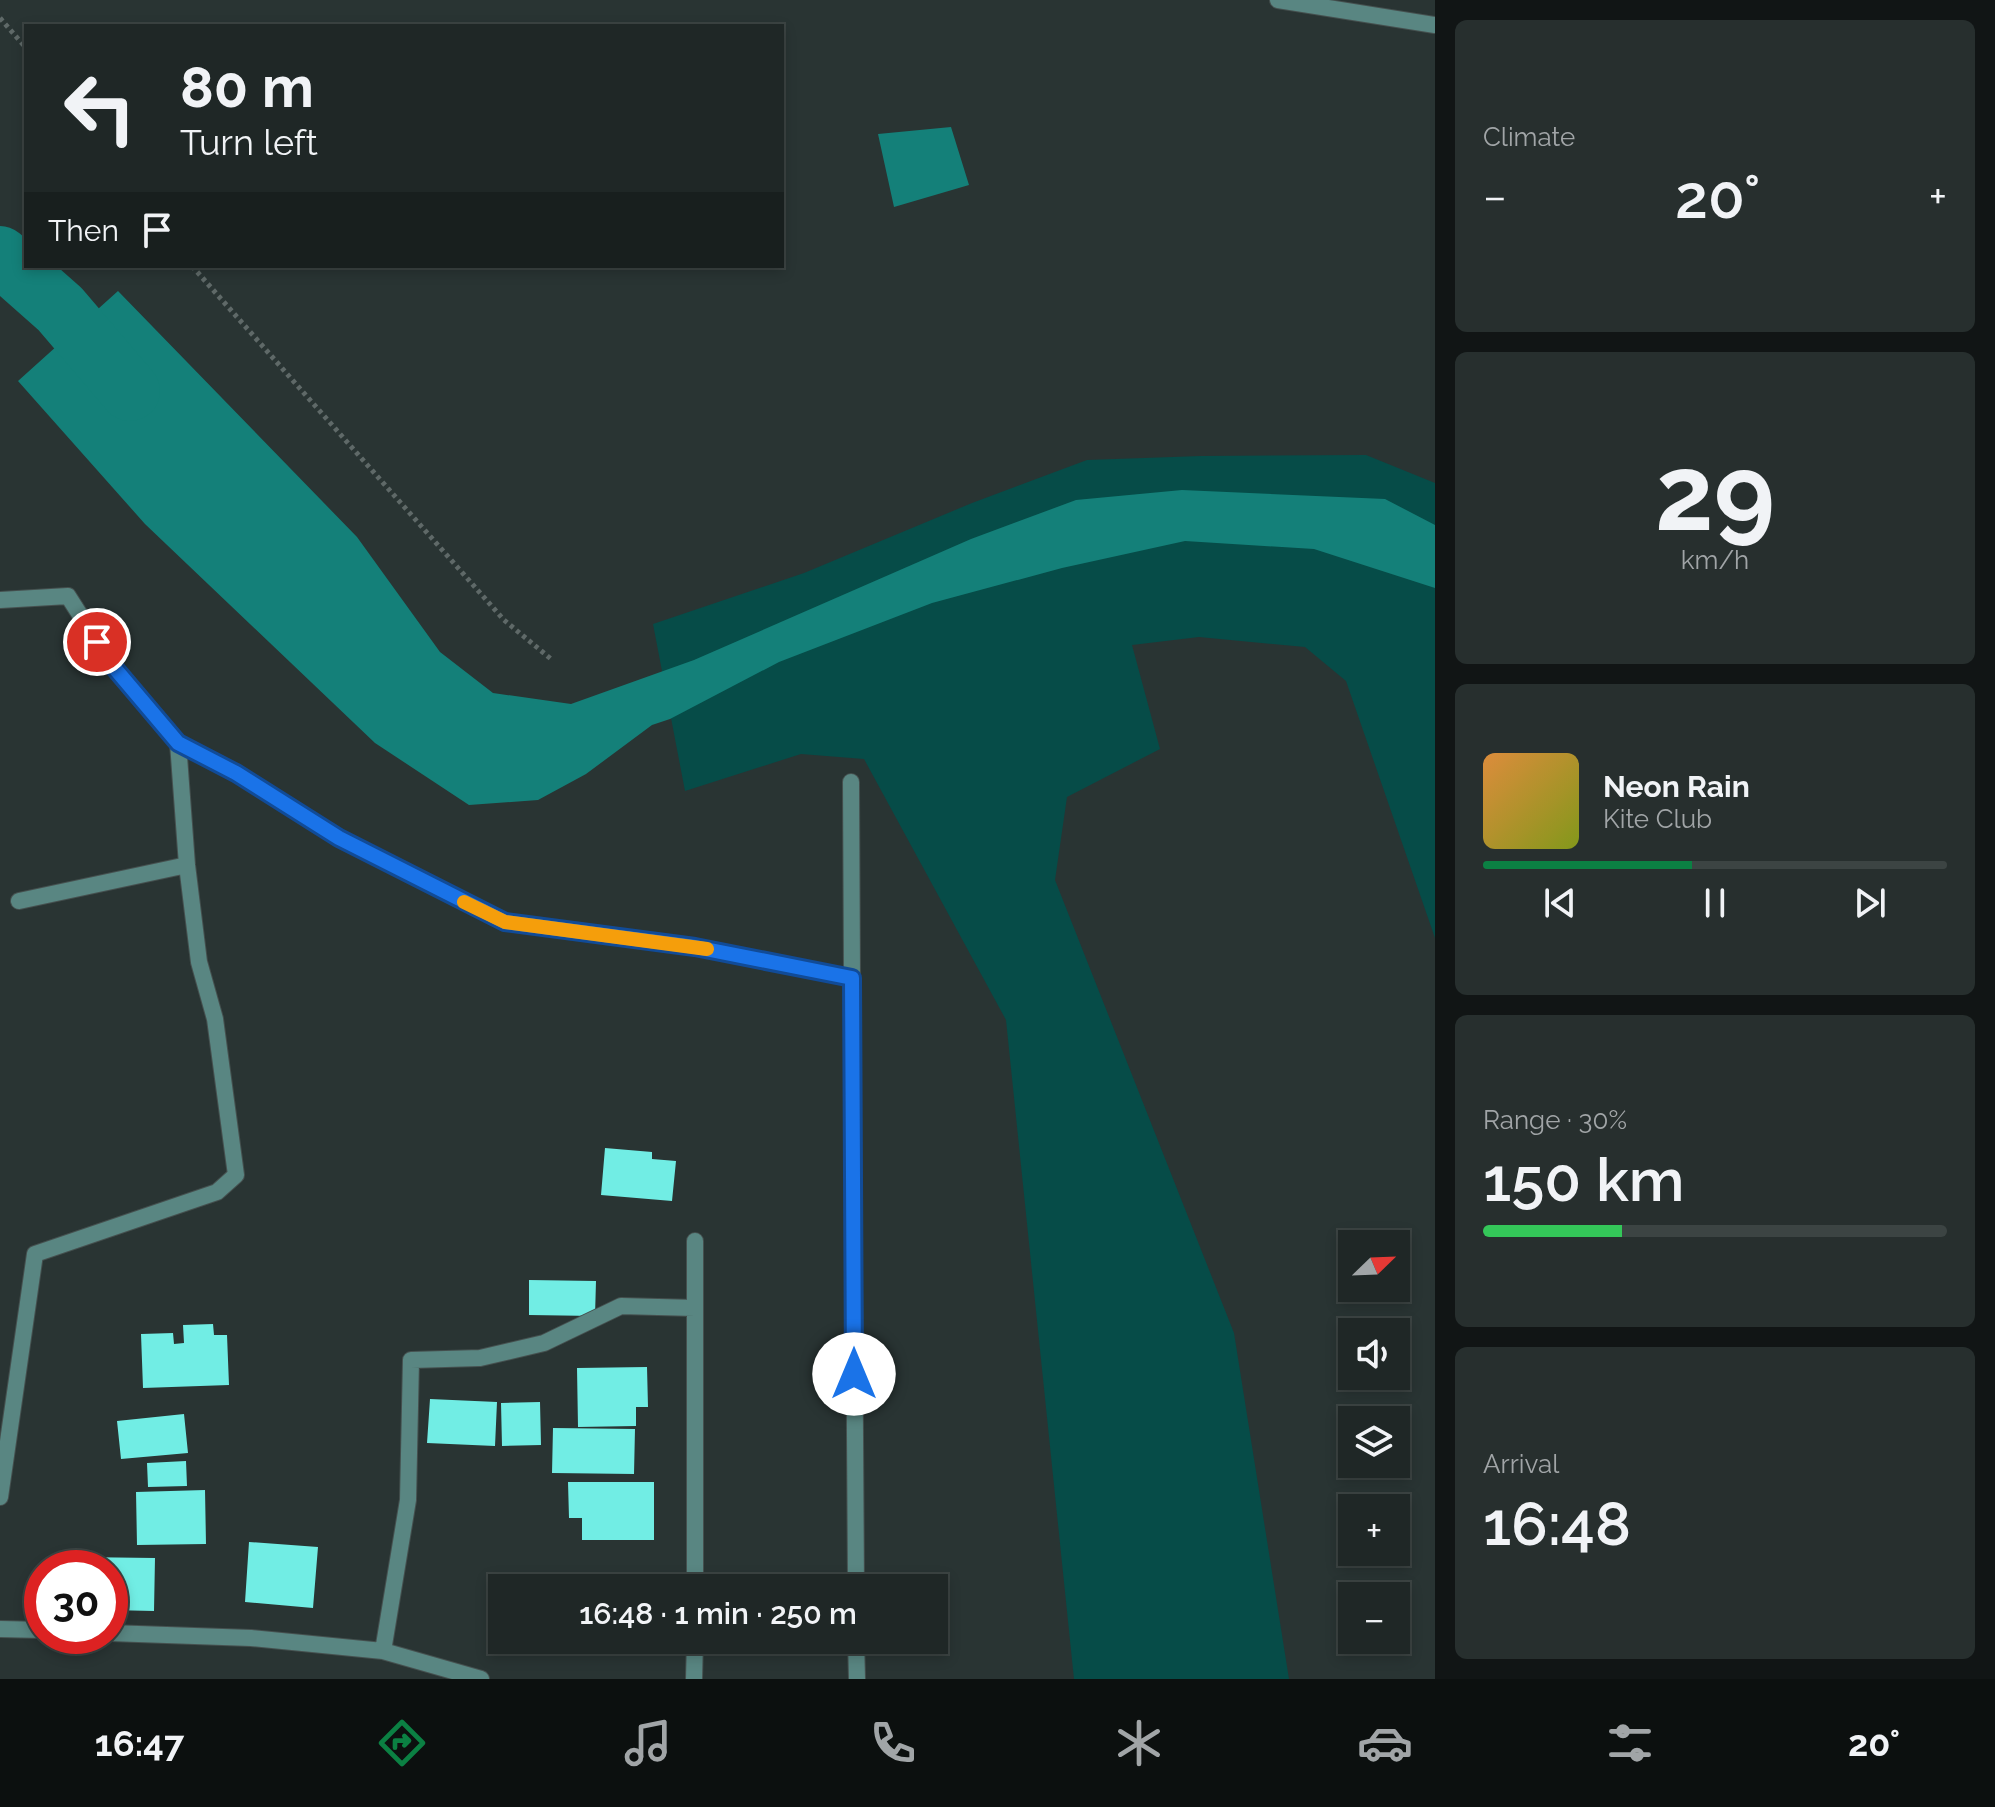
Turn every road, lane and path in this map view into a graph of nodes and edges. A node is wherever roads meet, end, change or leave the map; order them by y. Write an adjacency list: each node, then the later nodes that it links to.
1 (1278, 0): 3 (street)
2 (0, 18): 4 (path)
3 (1435, 25)
4 (24, 46)
5 (194, 268): 7 (path)
6 (0, 600): 8 (street)
7 (551, 659)
8 (178, 743): 10 (street); 12 (street)
9 (851, 782): 12 (street)
10 (187, 865): 11 (street); 15 (street)
11 (19, 901)
12 (852, 978): 17 (street)
13 (695, 1241): 14 (street)
14 (695, 1308): 16 (street); 21 (street)
15 (0, 1497)
16 (695, 1574)
17 (856, 1574)
18 (0, 1629): 19 (street)
19 (24, 1630)
20 (128, 1634): 21 (street)
21 (383, 1651): 24 (street)
22 (695, 1654): 25 (street)
23 (856, 1654): 26 (street)
24 (481, 1679)
25 (694, 1679)
26 (857, 1679)

